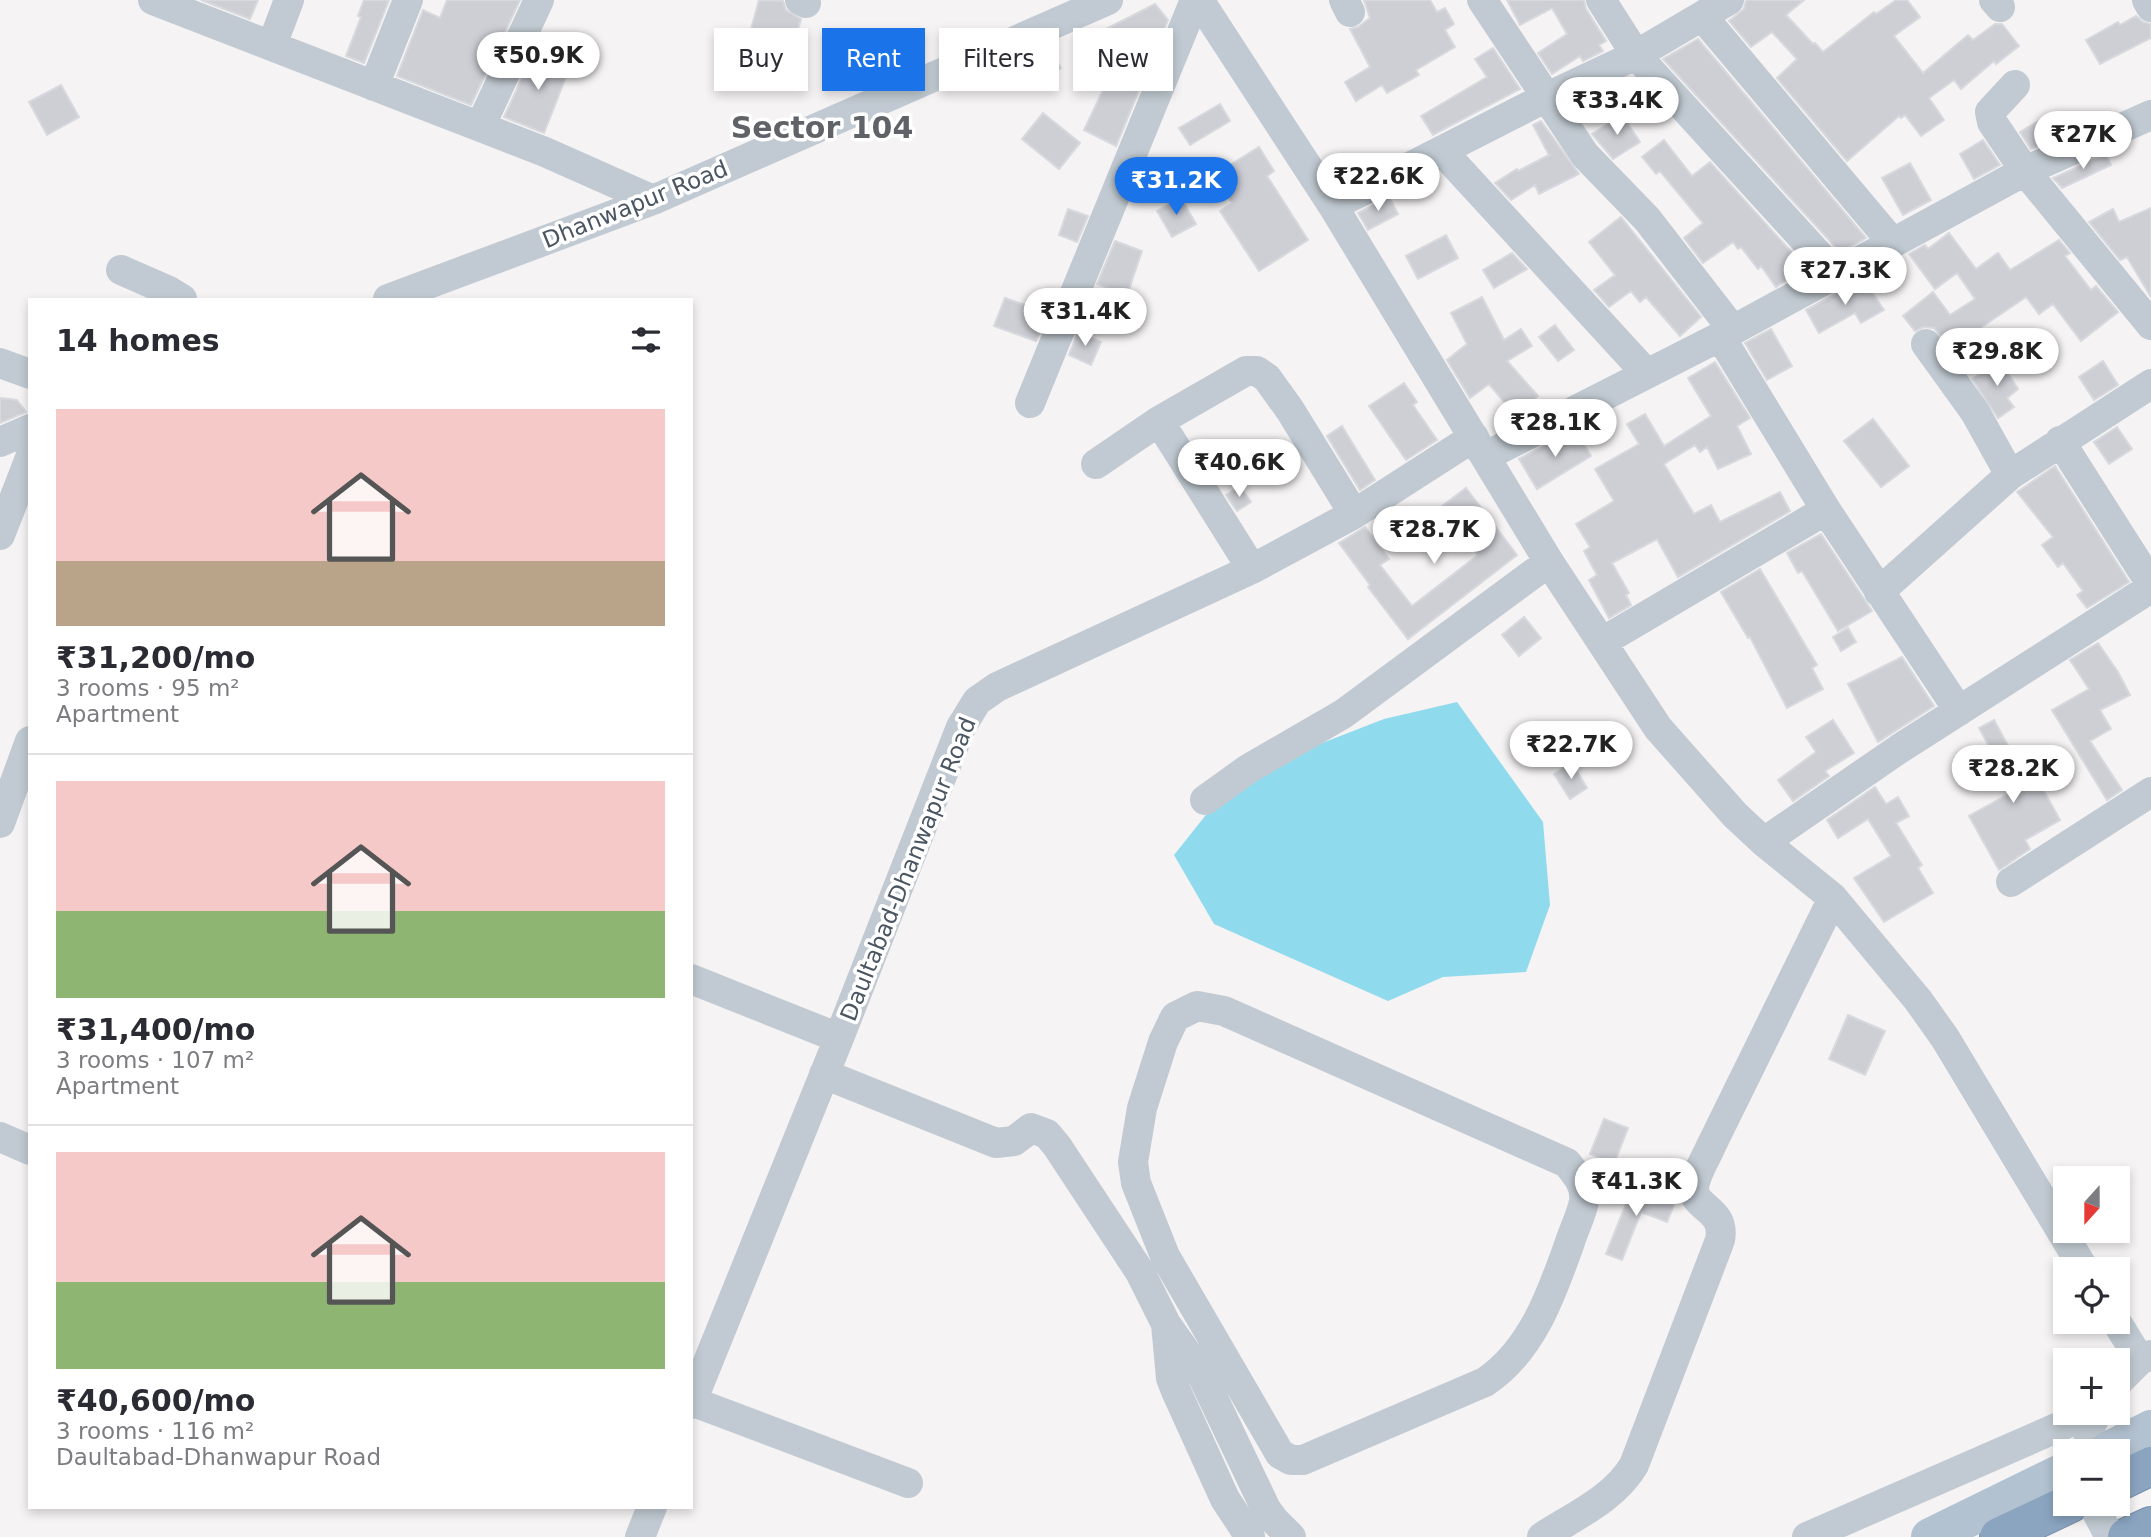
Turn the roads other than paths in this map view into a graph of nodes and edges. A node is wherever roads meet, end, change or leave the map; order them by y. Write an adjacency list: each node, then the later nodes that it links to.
1 (153, 0): 13 (street)
2 (289, 0): 13 (street)
3 (408, 0): 16 (street)
4 (539, 0): 19 (street)
5 (1108, 0): 22 (street, Dhanwapur Road)
6 (1197, 0): 23 (street); 36 (street)
7 (1482, 0): 17 (street)
8 (1601, 0): 14 (street)
9 (1729, 0): 12 (street)
10 (2147, 0): 11 (street)
11 (2151, 7)
12 (1702, 16): 14 (street); 24 (street)
13 (272, 45): 16 (street)
14 (1636, 55): 17 (street); 26 (street)
15 (2015, 85): 21 (street)
16 (374, 86): 19 (street)
17 (1546, 97): 20 (street); 30 (street)
18 (2151, 115): 21 (street, Daultabad-Dhanwapur Road)
19 (480, 127): 22 (street)
20 (1442, 151): 23 (street); 34 (street)
21 (2025, 171): 24 (street, Daultabad-Dhanwapur Road); 29 (street)
22 (653, 200): 28 (street, Dhanwapur Road)
23 (1333, 206): 41 (street)
24 (1892, 242): 26 (street, Daultabad-Dhanwapur Road)
25 (121, 270): 27 (street)
26 (1835, 273): 30 (street, Daultabad-Dhanwapur Road)
27 (180, 298)
28 (391, 298)
29 (2151, 325)
30 (1726, 333): 34 (street, Daultabad-Dhanwapur Road); 45 (street)
31 (1926, 344): 44 (street)
32 (0, 363): 33 (street)
33 (28, 373)
34 (1647, 374): 41 (street, Daultabad-Dhanwapur Road)
35 (2151, 384): 40 (street)
36 (1030, 403)
37 (1159, 421): 43 (street); 46 (street); 49 (street)
38 (28, 430): 39 (street)
39 (0, 442)
40 (2060, 442): 44 (street); 50 (street)
41 (1480, 447): 46 (street, Daultabad-Dhanwapur Road); 48 (street)
42 (28, 462): 47 (street)
43 (1096, 464)
44 (2010, 475): 51 (street)
45 (1826, 510): 51 (street); 52 (street)
46 (1354, 514): 49 (street, Daultabad-Dhanwapur Road)
47 (0, 535)
48 (1549, 562): 52 (street); 56 (street)
49 (1252, 569): 62 (street, Daultabad-Dhanwapur Road)
50 (2151, 586): 53 (street)
51 (1879, 592): 53 (street)
52 (1602, 642): 58 (street)
53 (1959, 711): 58 (street)
54 (28, 746): 57 (street)
55 (2151, 792): 59 (street)
56 (1205, 800)
57 (0, 822)
58 (1764, 842): 60 (street)
59 (2011, 882)
60 (1833, 898): 66 (street); 88 (street)
61 (693, 980): 62 (street)
62 (831, 1056): 67 (street); 72 (street, Daultabad-Dhanwapur Road)
63 (0, 1137): 64 (street)
64 (28, 1149)
65 (1166, 1256): 65 (street); 67 (street)
66 (2077, 1257)
67 (1140, 1272): 68 (street)
68 (1166, 1324): 86 (street); 87 (street)
69 (2126, 1334): 70 (street)
70 (2145, 1358): 71 (street)
71 (2130, 1371)
72 (693, 1400)
73 (693, 1402): 80 (street)
74 (2066, 1425): 89 (street)
75 (2151, 1429): 76 (main road)
76 (2130, 1440)
77 (2151, 1466): 78 (highway)
78 (2130, 1476)
79 (2053, 1477): 90 (main road)
80 (908, 1483)
81 (651, 1509): 85 (street)
82 (2053, 1512): 91 (highway)
83 (2099, 1516): 92 (street)
84 (2151, 1526): 93 (highway)
85 (640, 1537)
86 (1250, 1537)
87 (1290, 1537)
88 (1542, 1537)
89 (1807, 1537)
90 (1930, 1537)
91 (1999, 1537)
92 (2110, 1537)
93 (2127, 1537)

